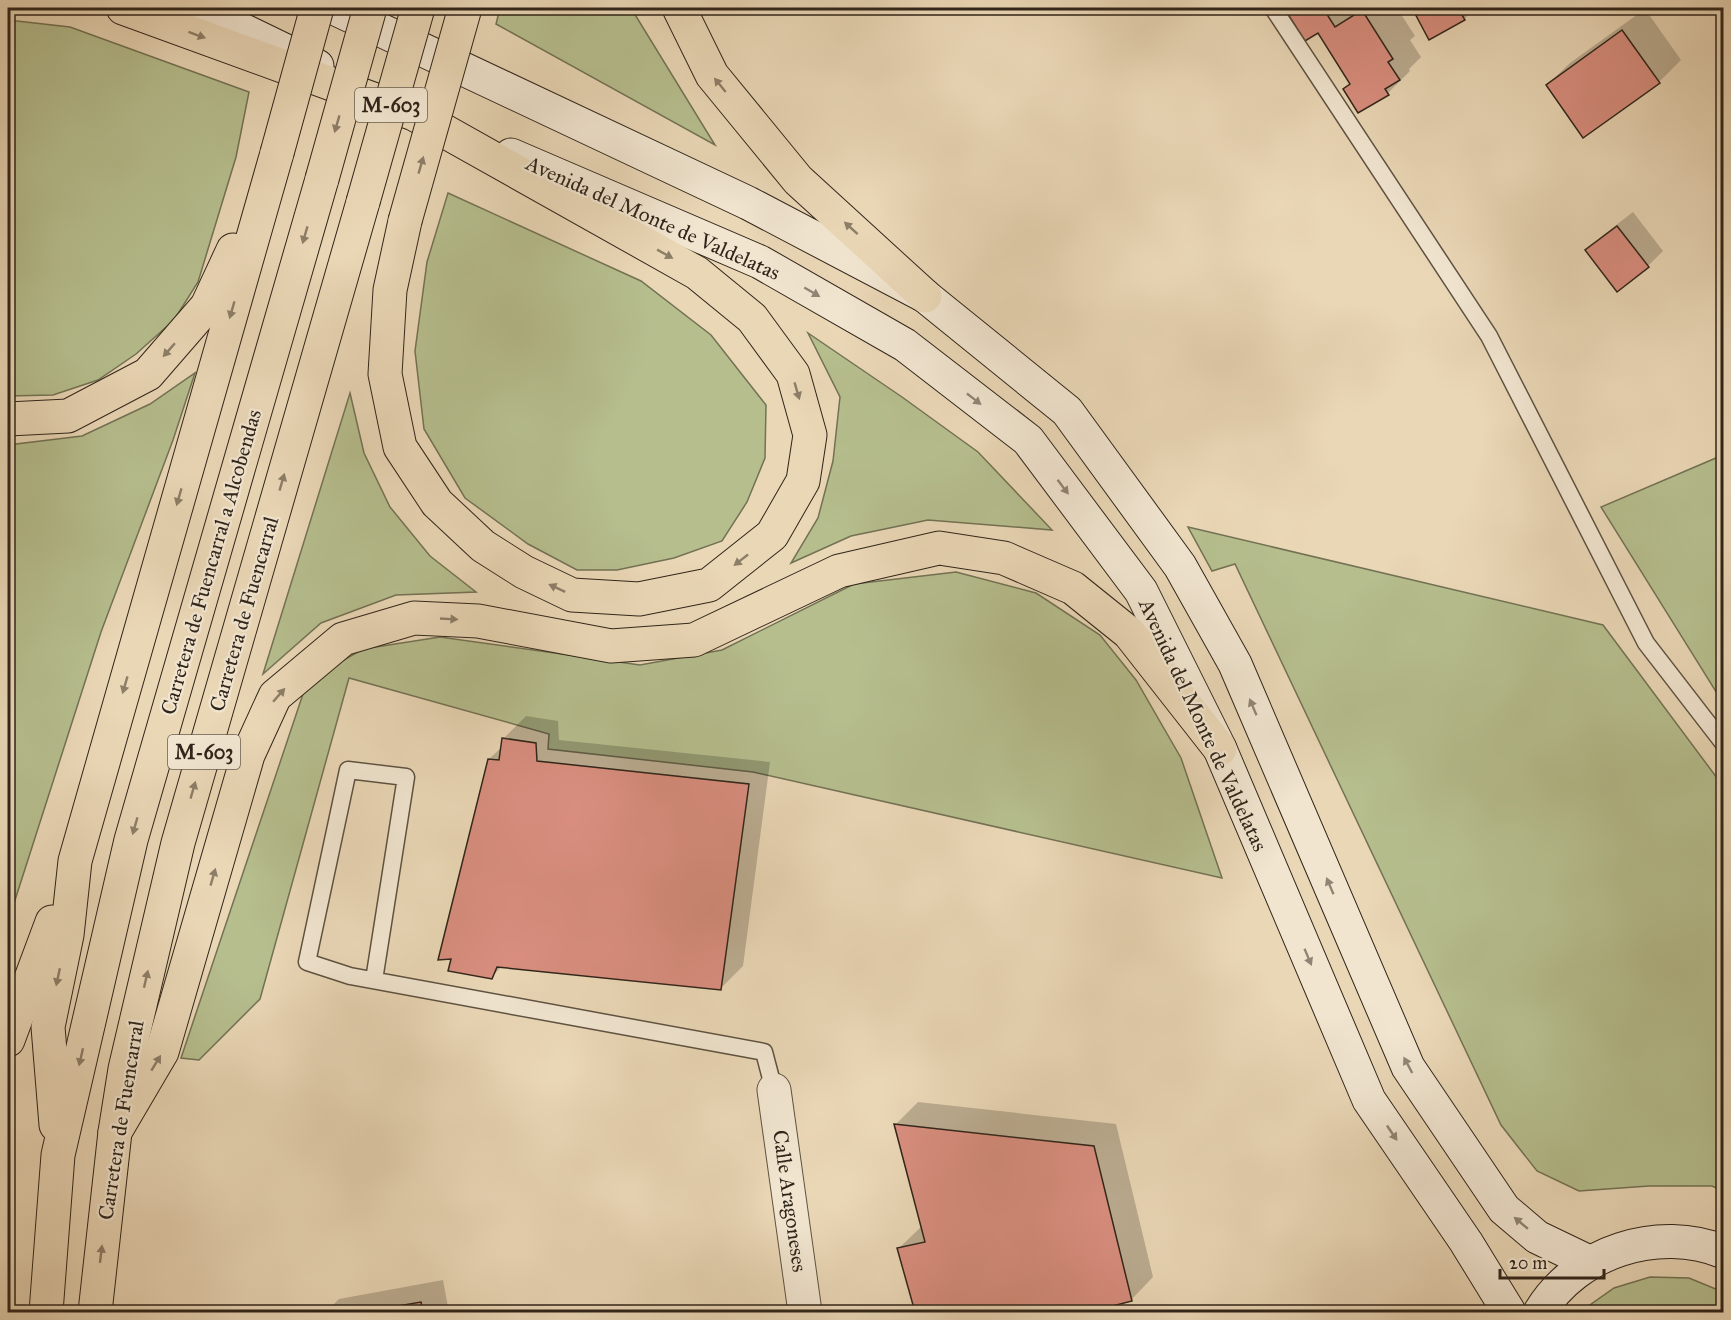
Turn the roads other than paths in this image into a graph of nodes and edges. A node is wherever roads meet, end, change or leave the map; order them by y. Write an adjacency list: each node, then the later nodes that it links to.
1 (123, 8): 10 (highway, one-way to 10)
2 (197, 8): 10 (street, Avenida del Monte de Valdelatas)
3 (317, 8): 11 (highway, bridge)
4 (334, 8): 12 (street)
5 (370, 8): 21 (highway, Carretera de Fuencarral a Alcobendas / M-603, one-way to 21, bridge)
6 (418, 8): 20 (highway, Carretera de Fuencarral / M-603, one-way to 6, bridge)
7 (465, 8): 10 (highway, one-way to 7, bridge)
8 (679, 8): 12 (highway, one-way to 8)
9 (1273, 8): 14 (lane)
10 (414, 114): 15 (street, Avenida del Monte de Valdelatas, one-way to 15)
11 (277, 153): 13 (highway, one-way to 13); 16 (highway, one-way to 16)
12 (925, 296): 23 (street, one-way to 12)
13 (8, 419)
14 (1724, 744)
15 (1220, 749): 20 (highway, one-way to 15); 27 (street, Avenida del Monte de Valdelatas, one-way to 27)
16 (75, 861): 18 (highway); 21 (highway, one-way to 21)
17 (374, 980): 17 (lane); 19 (lane)
18 (8, 1040)
19 (774, 1090): 26 (street, Calle Aragoneses)
20 (116, 1132): 25 (highway, Carretera de Fuencarral / M-603, one-way to 20)
21 (58, 1155): 24 (highway, M-603)
22 (1724, 1252): 23 (street)
23 (1589, 1262): 28 (street)
24 (46, 1312)
25 (95, 1312)
26 (805, 1312)
27 (1509, 1312)
28 (1540, 1312)

